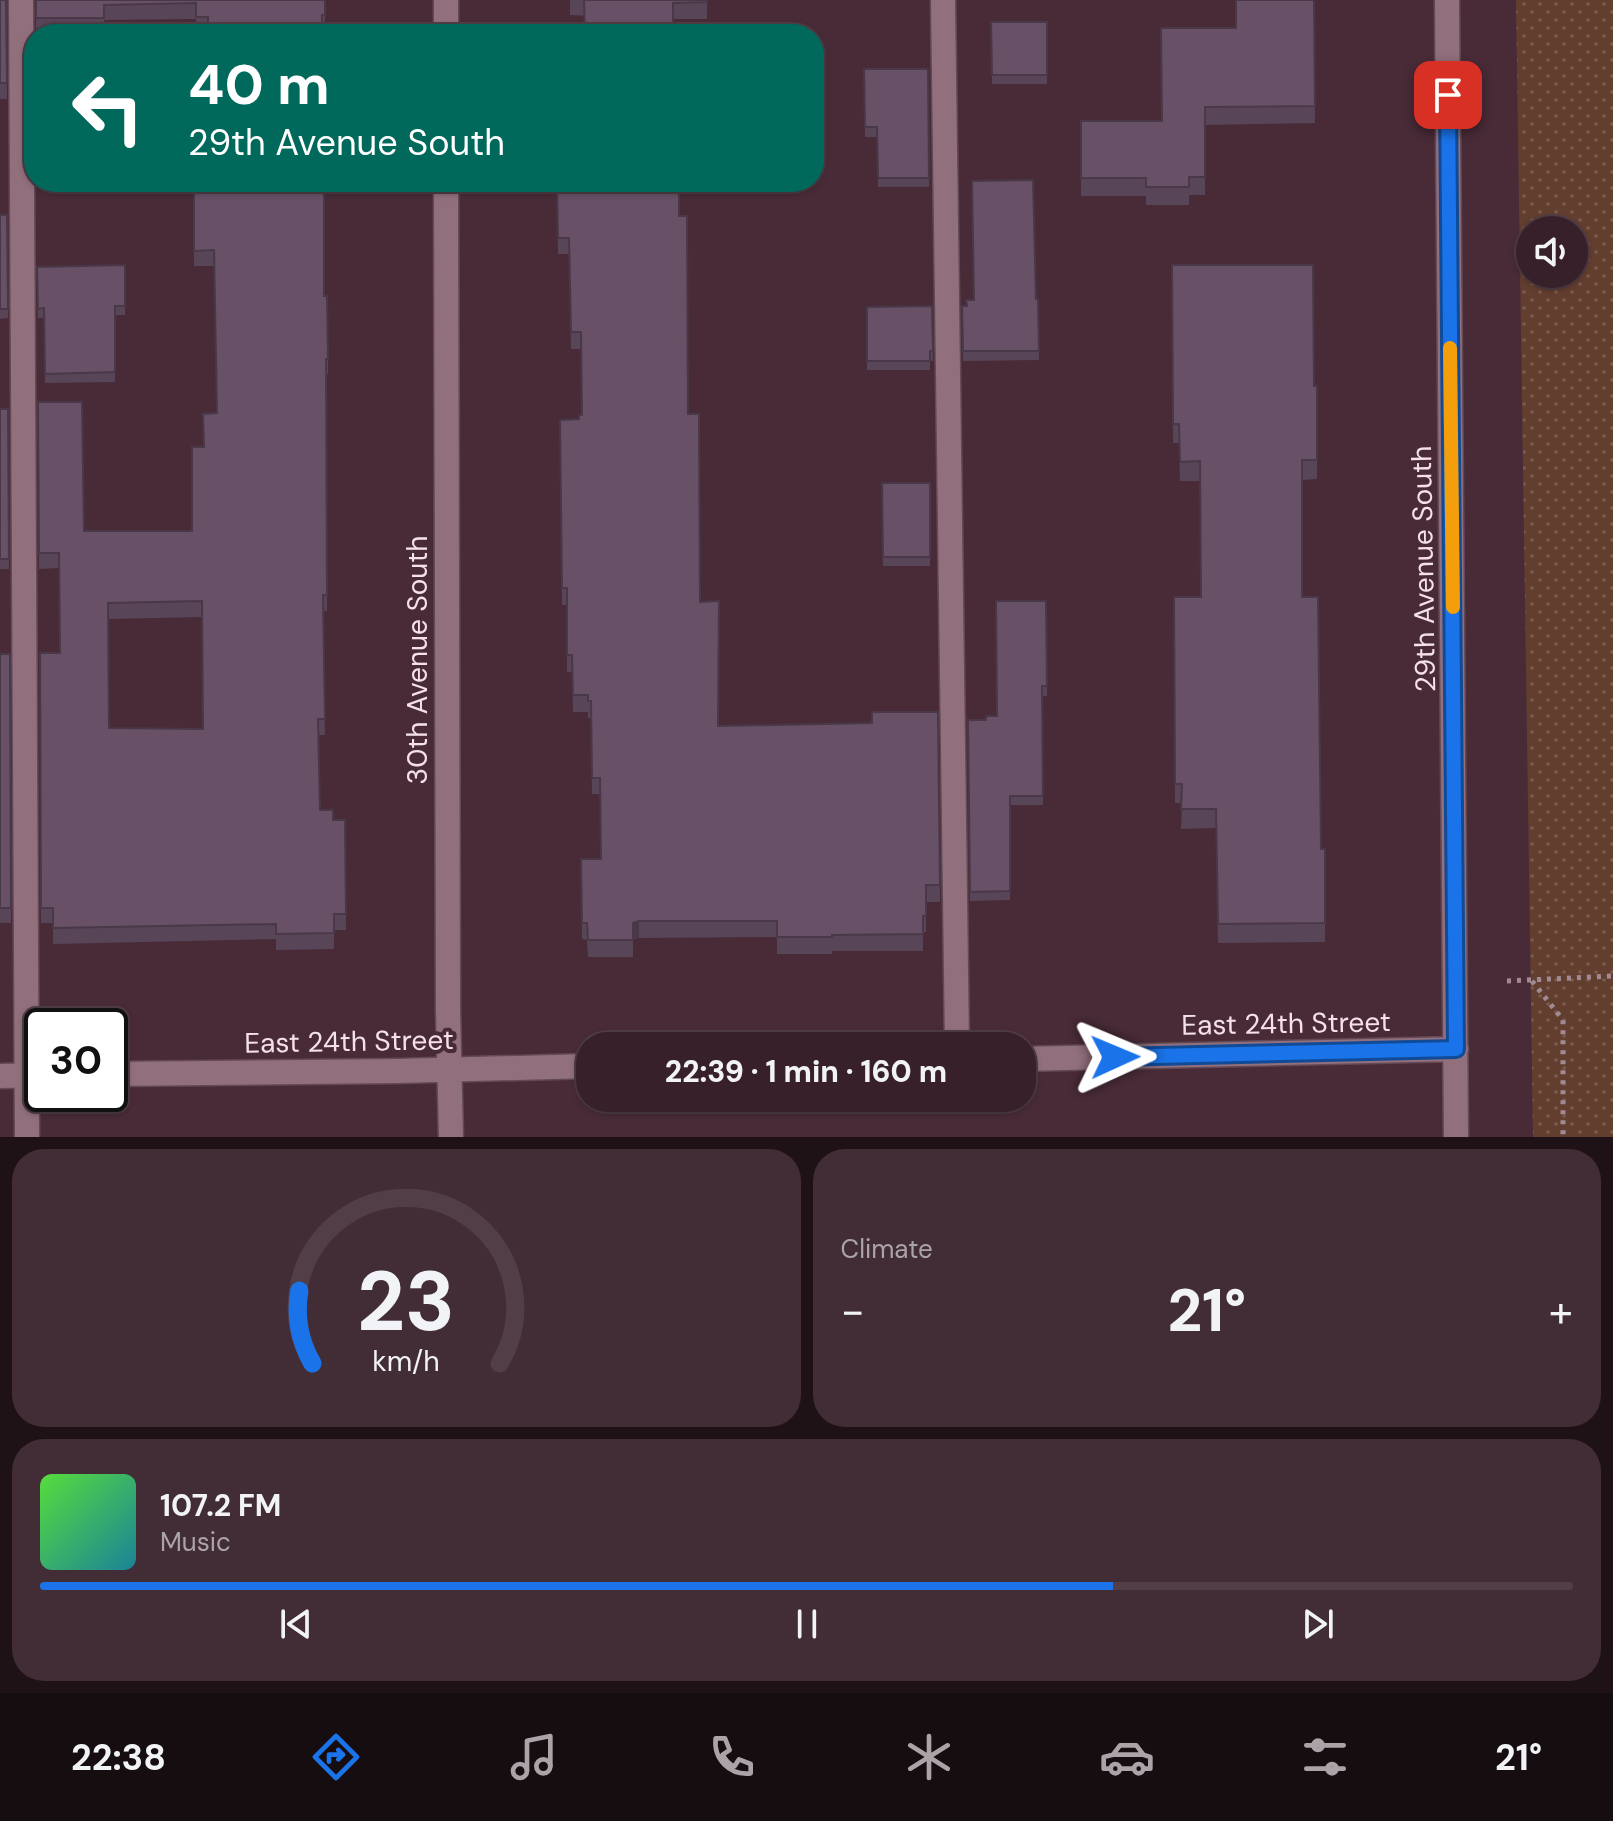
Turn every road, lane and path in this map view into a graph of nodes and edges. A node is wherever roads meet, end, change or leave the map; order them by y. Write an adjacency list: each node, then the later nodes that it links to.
1 (21, 0): 10 (street)
2 (446, 0): 5 (street)
3 (943, 0): 11 (street)
4 (1447, 0): 12 (street, 29th Avenue South)
5 (446, 24)
6 (446, 192): 15 (street, 30th Avenue South)
7 (1613, 976): 9 (path)
8 (1507, 981): 9 (path)
9 (1532, 981): 23 (path)
10 (33, 1008)
11 (957, 1032)
12 (1456, 1049): 13 (street, East 24th Street); 22 (street, 29th Avenue South)
13 (1036, 1059)
14 (576, 1066): 15 (street, East 24th Street)
15 (448, 1069): 16 (street, East 24th Street); 21 (street, 30th Avenue South)
16 (128, 1074)
17 (0, 1076): 18 (street)
18 (24, 1076)
19 (30, 1112): 20 (street)
20 (27, 1137)
21 (451, 1137)
22 (1456, 1137)
23 (1563, 1137)

